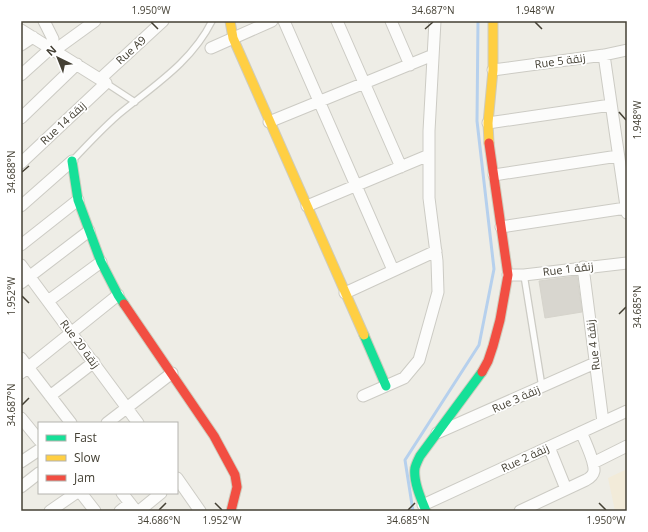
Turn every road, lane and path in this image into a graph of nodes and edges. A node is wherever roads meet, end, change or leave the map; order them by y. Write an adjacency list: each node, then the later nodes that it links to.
1 (44, 21): 17 (street)
2 (95, 21): 17 (street)
3 (163, 21): 25 (street, Rue A9)
4 (212, 21): 27 (lane)
5 (230, 21): 14 (street)
6 (272, 21): 14 (street)
7 (284, 21): 28 (street)
8 (338, 21): 26 (street)
9 (391, 21): 22 (street)
10 (435, 21): 19 (street)
11 (493, 21): 23 (street)
12 (21, 30): 13 (street)
13 (33, 37): 15 (street); 17 (street)
14 (233, 38): 16 (street); 31 (street)
15 (21, 45)
16 (211, 48)
17 (53, 49): 21 (street); 24 (street)
18 (627, 50): 20 (street, Rue 5 زنقة)
19 (433, 55): 22 (street); 33 (street)
20 (604, 55): 23 (street, Rue 5 زنقة); 29 (street)
21 (77, 64): 25 (street); 30 (street)
22 (410, 65): 26 (street)
23 (493, 70): 32 (street)
24 (21, 75)
25 (103, 81): 27 (lane); 36 (street, Rue 14 زنقة)
26 (365, 83): 28 (street); 37 (street)
27 (135, 102): 35 (lane)
28 (319, 102): 31 (street); 39 (street)
29 (611, 105): 32 (street); 34 (street)
30 (21, 118)
31 (270, 122): 42 (street)
32 (488, 123): 38 (street)
33 (429, 155): 37 (street); 47 (street)
34 (618, 156): 38 (street); 43 (street)
35 (72, 161): 40 (street); 41 (street)
36 (21, 163)
37 (401, 167): 39 (street)
38 (494, 174): 44 (street)
39 (356, 186): 42 (street); 52 (street)
40 (78, 200): 45 (street); 46 (street)
41 (21, 206)
42 (307, 206): 56 (street)
43 (627, 211): 44 (street)
44 (501, 227): 53 (street)
45 (89, 231): 48 (street); 55 (street)
46 (21, 245)
47 (436, 251): 52 (street); 64 (street)
48 (102, 262): 57 (street); 58 (street)
49 (627, 263): 51 (street, Rue 1 زنقة)
50 (21, 265): 55 (street, Rue 20 زنقة)
51 (583, 267): 54 (street, Rue 1 زنقة); 61 (street, Rue 4 زنقة)
52 (393, 270): 56 (street)
53 (508, 275): 54 (street, Rue 1 زنقة); 76 (street)
54 (524, 275): 65 (lane)
55 (25, 280): 58 (street, Rue 20 زنقة)
56 (345, 293): 64 (street)
57 (118, 295): 59 (street); 63 (street)
58 (48, 301): 59 (street, Rue 20 زنقة)
59 (71, 333): 60 (street, Rue 20 زنقة); 62 (street)
60 (94, 362): 66 (street); 68 (street, Rue 20 زنقة)
61 (595, 363): 65 (street, Rue 3 زنقة); 74 (street, Rue 4 زنقة)
62 (23, 366): 66 (street)
63 (172, 373): 68 (street); 98 (street)
64 (386, 386): 67 (street)
65 (542, 387): 76 (street, Rue 3 زنقة)
66 (50, 396): 71 (street)
67 (363, 396)
68 (126, 408): 72 (street); 73 (street, Rue 20 زنقة)
69 (627, 411): 74 (street, Rue 2 زنقة)
70 (22, 421): 77 (street)
71 (70, 422)
72 (108, 422)
73 (137, 422)
74 (603, 422): 75 (street, Rue 2 زنقة)
75 (581, 432): 79 (street, Rue 2 زنقة); 82 (street)
76 (437, 433): 92 (street)
77 (38, 439)
78 (627, 446): 82 (street)
79 (549, 447): 86 (street); 92 (street, Rue 2 زنقة)
80 (38, 451): 81 (street)
81 (21, 462)
82 (593, 464): 86 (street)
83 (38, 474): 85 (street)
84 (178, 480): 97 (street)
85 (21, 487)
86 (566, 489): 99 (street)
87 (75, 494): 93 (street)
88 (82, 494): 94 (street)
89 (123, 494): 91 (street)
90 (160, 494): 96 (street)
91 (133, 507): 95 (street)
92 (424, 508)
93 (50, 511)
94 (95, 511)
95 (120, 511)
96 (139, 511)
97 (200, 511)
98 (231, 511)
99 (520, 511)

